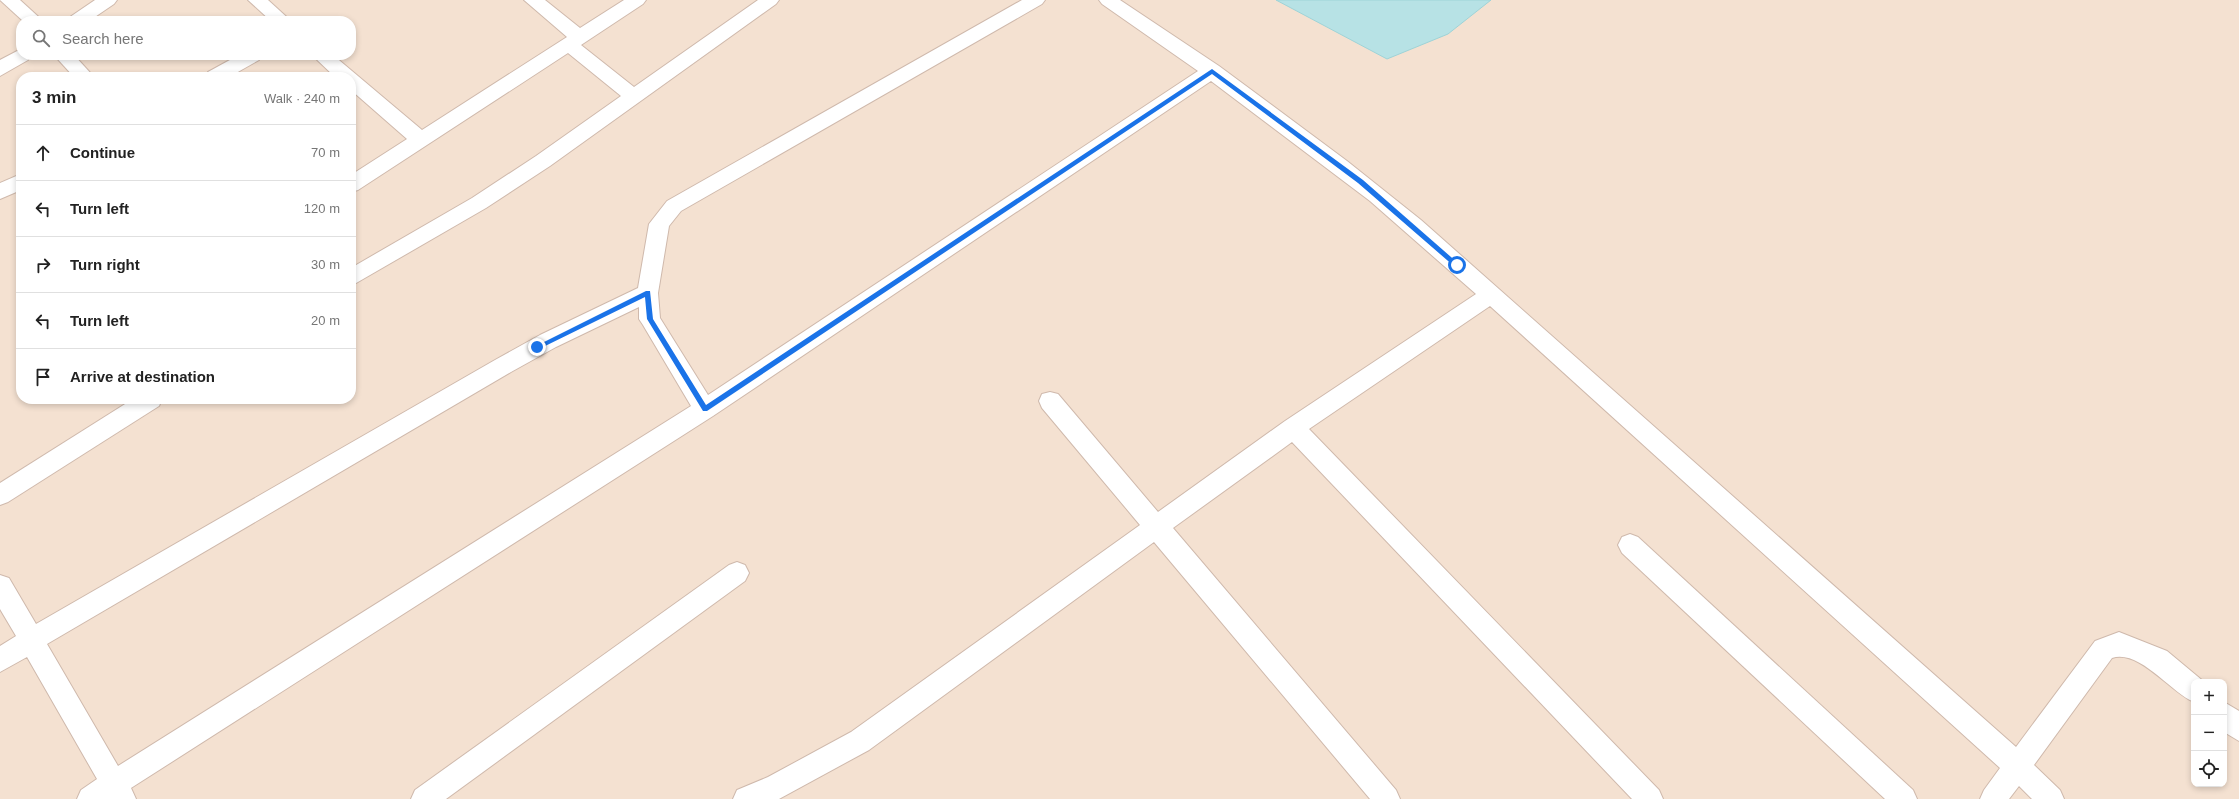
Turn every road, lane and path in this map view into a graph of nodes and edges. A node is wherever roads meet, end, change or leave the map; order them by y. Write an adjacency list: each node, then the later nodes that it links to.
1 (9, 0): 9 (street)
2 (108, 0): 10 (street)
3 (257, 0): 11 (street)
4 (534, 0): 12 (street)
5 (637, 0): 12 (street)
6 (770, 0): 23 (street)
7 (1036, 0): 30 (street)
8 (1108, 0): 18 (street)
9 (28, 16)
10 (84, 16)
11 (276, 16)
12 (575, 41): 23 (street); 24 (street)
13 (16, 59): 17 (street)
14 (68, 60): 19 (street)
15 (244, 60): 20 (street)
16 (327, 60): 21 (street)
17 (0, 69)
18 (1212, 71): 29 (street); 33 (street)
19 (80, 72)
20 (224, 72)
21 (341, 72)
22 (356, 84): 24 (street)
23 (633, 96): 28 (street)
24 (421, 140): 25 (street)
25 (356, 182)
26 (16, 184): 27 (street)
27 (0, 192)
28 (356, 275)
29 (1490, 295): 34 (street); 45 (street)
30 (642, 296): 33 (street); 40 (street)
31 (1050, 401): 36 (street)
32 (143, 404): 35 (street)
33 (690, 419): 46 (street)
34 (1293, 428): 36 (street); 51 (street)
35 (0, 495)
36 (1156, 527): 49 (street); 50 (street)
37 (1630, 545): 52 (street)
38 (737, 573): 48 (street)
39 (0, 586): 40 (street)
40 (32, 639): 41 (street); 46 (street)
41 (0, 660)
42 (2191, 687): 45 (street)
43 (2227, 718): 44 (street)
44 (2239, 728)
45 (2012, 761): 53 (street); 54 (street)
46 (118, 791): 47 (street)
47 (90, 799)
48 (424, 799)
49 (746, 799)
50 (1387, 799)
51 (1650, 799)
52 (1904, 799)
53 (1993, 799)
54 (2051, 799)

